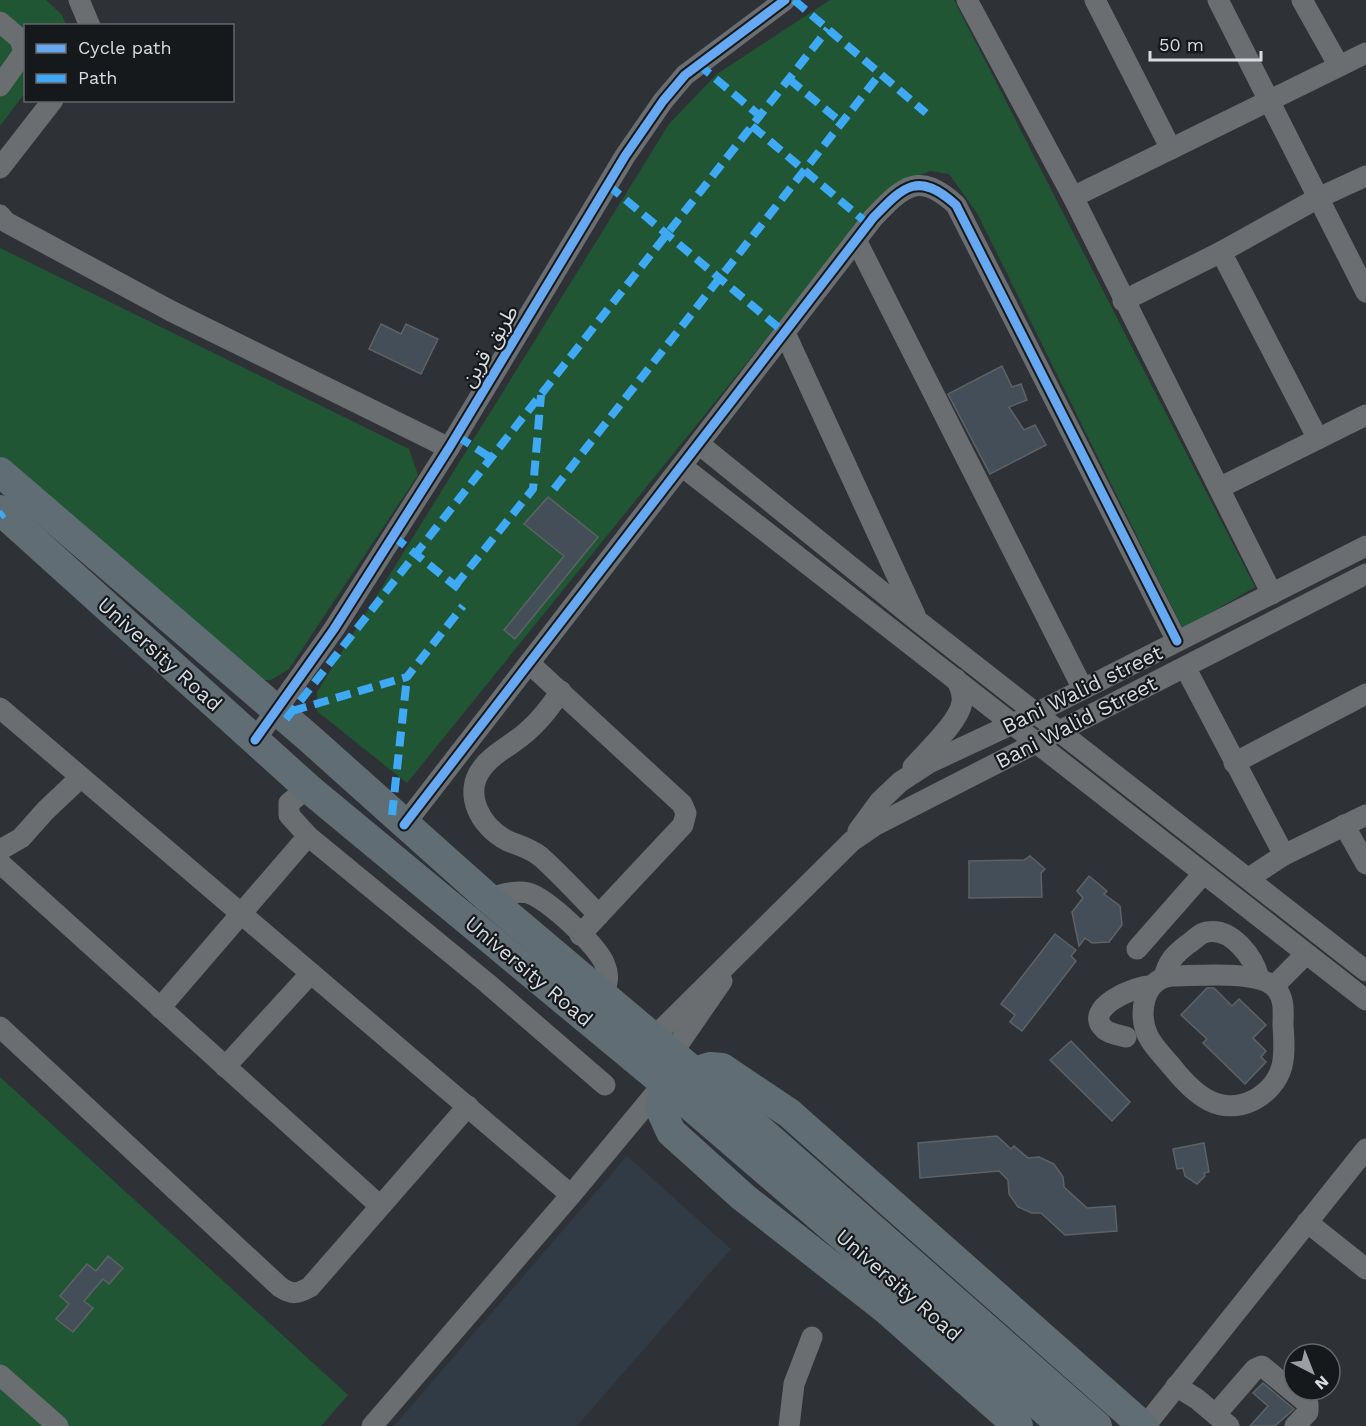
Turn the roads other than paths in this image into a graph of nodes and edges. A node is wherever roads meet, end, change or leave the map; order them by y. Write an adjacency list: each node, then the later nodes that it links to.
1 (79, 0): 8 (street)
2 (785, 0): 28 (street, طريق قرين)
3 (967, 0): 17 (street)
4 (1095, 0): 14 (street)
5 (1218, 0): 12 (street)
6 (1302, 0): 10 (street)
7 (0, 22): 11 (street)
8 (89, 24)
9 (1366, 53): 10 (street)
10 (1339, 66): 12 (street)
11 (0, 85)
12 (1271, 100): 14 (street); 18 (street)
13 (51, 102): 15 (street)
14 (1171, 149): 17 (street)
15 (0, 168)
16 (1366, 176): 18 (street)
17 (1073, 197): 23 (street)
18 (1318, 198): 21 (street); 22 (street)
19 (0, 215): 28 (street)
20 (856, 240): 24 (street); 37 (street); 41 (street)
21 (1221, 252): 23 (street); 26 (street)
22 (1366, 292)
23 (1124, 301): 31 (street)
24 (785, 333): 27 (street); 36 (street)
25 (1366, 415): 26 (street)
26 (1318, 439): 31 (street)
27 (699, 444): 29 (street); 36 (street)
28 (449, 448): 45 (street, طريق قرين)
29 (683, 467): 38 (street); 40 (street)
30 (0, 472): 45 (highway, University Road)
31 (1219, 488): 35 (street)
32 (0, 510): 49 (highway, University Road)
33 (1366, 546): 35 (street, Bani Walid street)
34 (1366, 574): 39 (street, Bani Walid Street)
35 (1272, 594): 37 (street, Bani Walid street)
36 (918, 621): 46 (street)
37 (1178, 641): 41 (street, Bani Walid street)
38 (530, 663): 42 (street); 56 (street)
39 (1185, 667): 48 (street, Bani Walid Street); 51 (street)
40 (956, 679): 47 (street); 53 (street)
41 (1083, 689): 46 (street, Bani Walid street)
42 (561, 692): 68 (street); 68 (street)
43 (1366, 694): 51 (street)
44 (0, 708): 52 (street)
45 (277, 711): 49 (street, طريق قرين); 56 (highway, University Road)
46 (1036, 713): 47 (street, Bani Walid street); 48 (street)
47 (1011, 724): 50 (street); 53 (street, Bani Walid street)
48 (1058, 731): 50 (street, Bani Walid Street); 65 (street)
49 (255, 740): 54 (highway, University Road)
50 (1035, 743): 59 (street, Bani Walid Street); 64 (street)
51 (1234, 763): 61 (street)
52 (81, 777): 60 (street); 67 (street)
53 (900, 782): 59 (street, Bani Walid street)
54 (308, 788): 58 (street); 73 (highway, University Road)
55 (1366, 814): 57 (street)
56 (405, 825): 66 (highway, University Road)
57 (1344, 825): 61 (street); 63 (street)
58 (308, 836): 67 (street); 79 (street)
59 (852, 842): 86 (street)
60 (0, 850)
61 (1284, 855): 65 (street)
62 (0, 863): 82 (street)
63 (1366, 864)
64 (1203, 874): 70 (street); 71 (street)
65 (1249, 878): 72 (street)
66 (488, 898): 69 (street); 80 (highway, University Road)
67 (242, 914): 76 (street); 82 (street)
68 (599, 915): 69 (street)
69 (580, 935): 80 (street)
70 (1137, 949)
71 (1306, 954): 75 (street); 78 (street)
72 (1344, 954): 74 (street); 75 (street)
73 (511, 956): 79 (street); 86 (highway, University Road)
74 (1366, 971)
75 (1329, 972): 81 (street)
76 (311, 973): 85 (street); 88 (street)
77 (1157, 981): 78 (street); 78 (street); 78 (street); 84 (street)
78 (1267, 982)
79 (487, 983): 87 (street)
80 (602, 996): 86 (highway, University Road)
81 (1366, 1000)
82 (160, 1008): 85 (street)
83 (0, 1027): 91 (street)
84 (1126, 1037)
85 (225, 1067): 91 (street)
86 (673, 1067): 90 (street); 101 (highway); 102 (highway, University Road); 103 (highway); 104 (highway)
87 (605, 1085)
88 (468, 1106): 90 (street); 91 (street)
89 (1366, 1149): 92 (street)
90 (571, 1195): 99 (street)
91 (379, 1205)
92 (1307, 1222): 93 (street); 96 (street)
93 (1366, 1269)
94 (812, 1337): 100 (street)
95 (0, 1376): 98 (street)
96 (1176, 1386): 97 (street); 104 (street)
97 (1222, 1420): 105 (street)
98 (58, 1426)
99 (372, 1426)
100 (789, 1426)
101 (1018, 1426)
102 (1063, 1426)
103 (1097, 1426)
104 (1144, 1426)
105 (1296, 1426)

